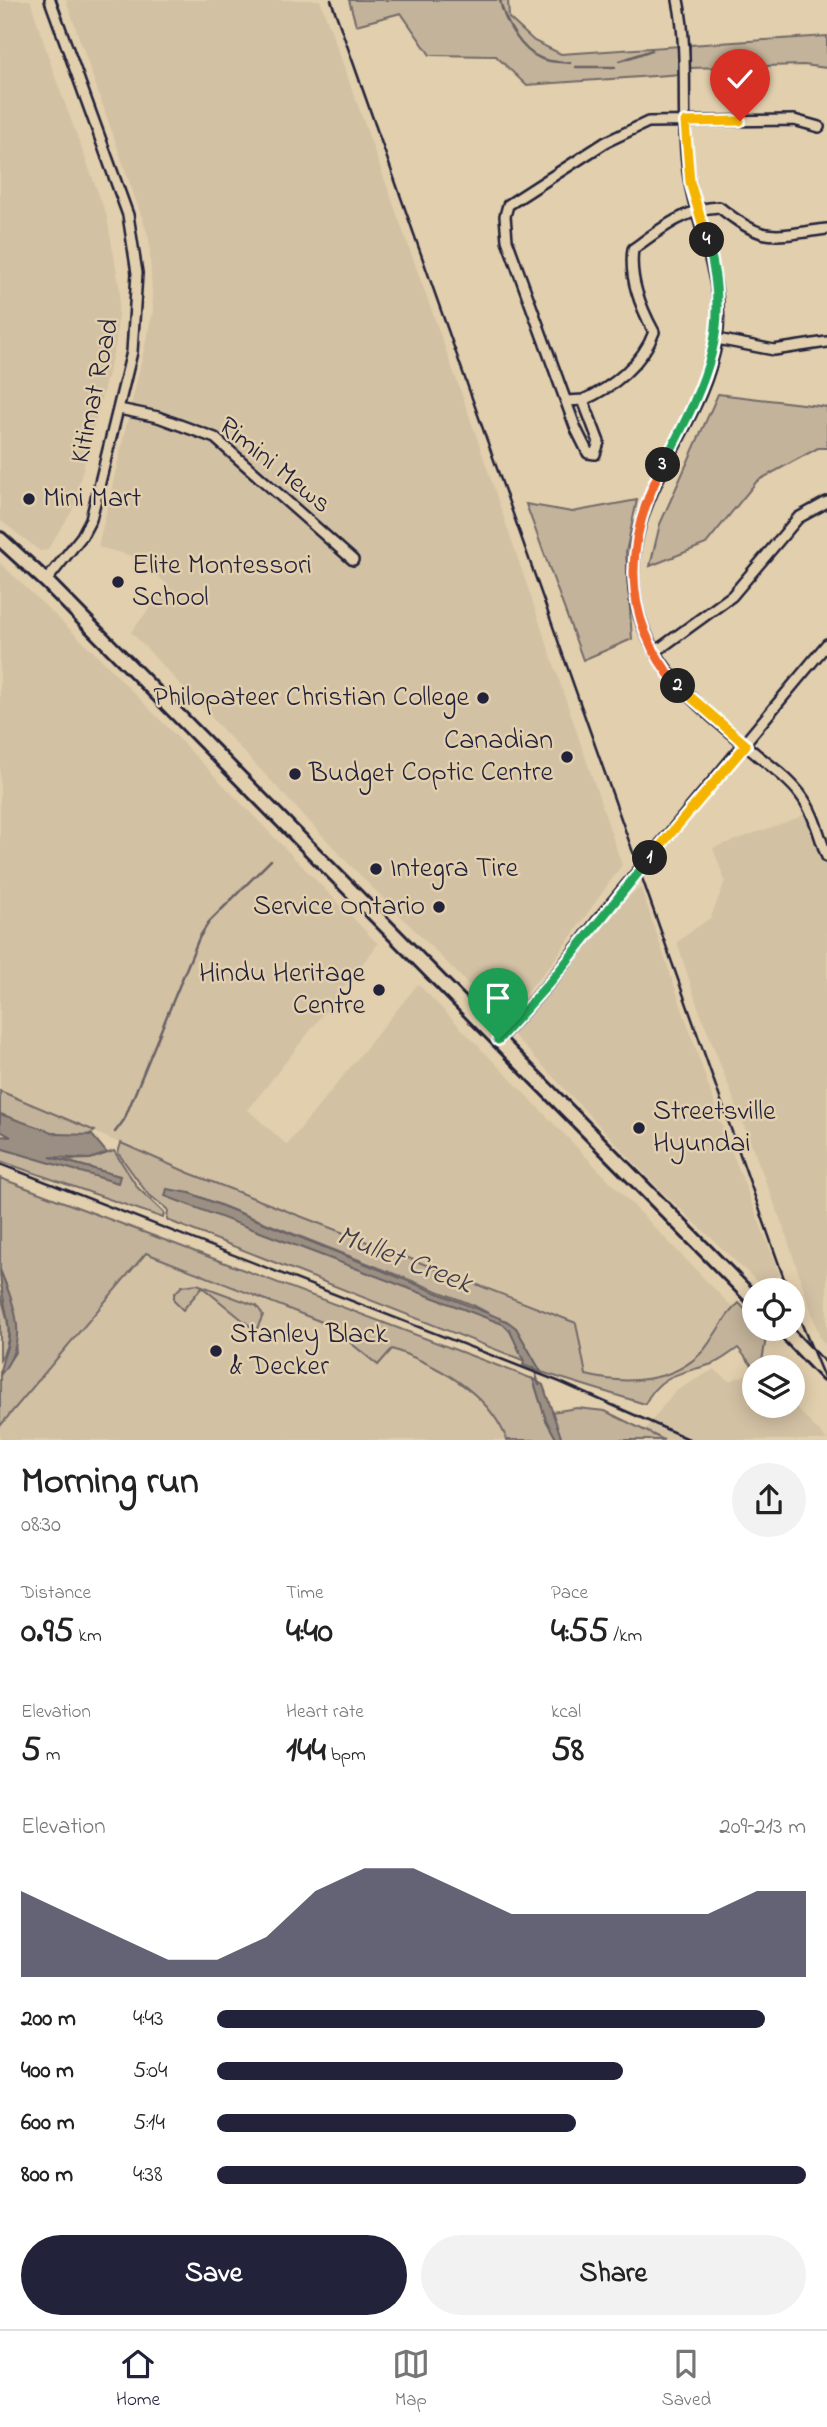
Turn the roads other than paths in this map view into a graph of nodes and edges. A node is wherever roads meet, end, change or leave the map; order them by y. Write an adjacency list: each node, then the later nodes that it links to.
1 (51, 0): 11 (street, Kitimat Road)
2 (678, 0): 3 (street)
3 (685, 122): 4 (street); 5 (street); 10 (street)
4 (819, 127)
5 (699, 212): 6 (street); 7 (street); 9 (street)
6 (827, 229)
7 (717, 339): 8 (street); 17 (street)
8 (827, 342)
9 (583, 400): 10 (street); 10 (street)
10 (567, 401)
11 (119, 408): 14 (street, Rimini Mews); 15 (street, Kitimat Road)
12 (827, 502): 17 (street)
13 (0, 539): 15 (main road)
14 (353, 560)
15 (46, 580): 20 (main road)
16 (827, 644): 18 (street)
17 (655, 652): 18 (street)
18 (746, 745): 19 (street); 20 (street)
19 (827, 857)
20 (498, 1040): 21 (main road)
21 (742, 1288)
22 (794, 1341): 23 (main road)
23 (827, 1375)

